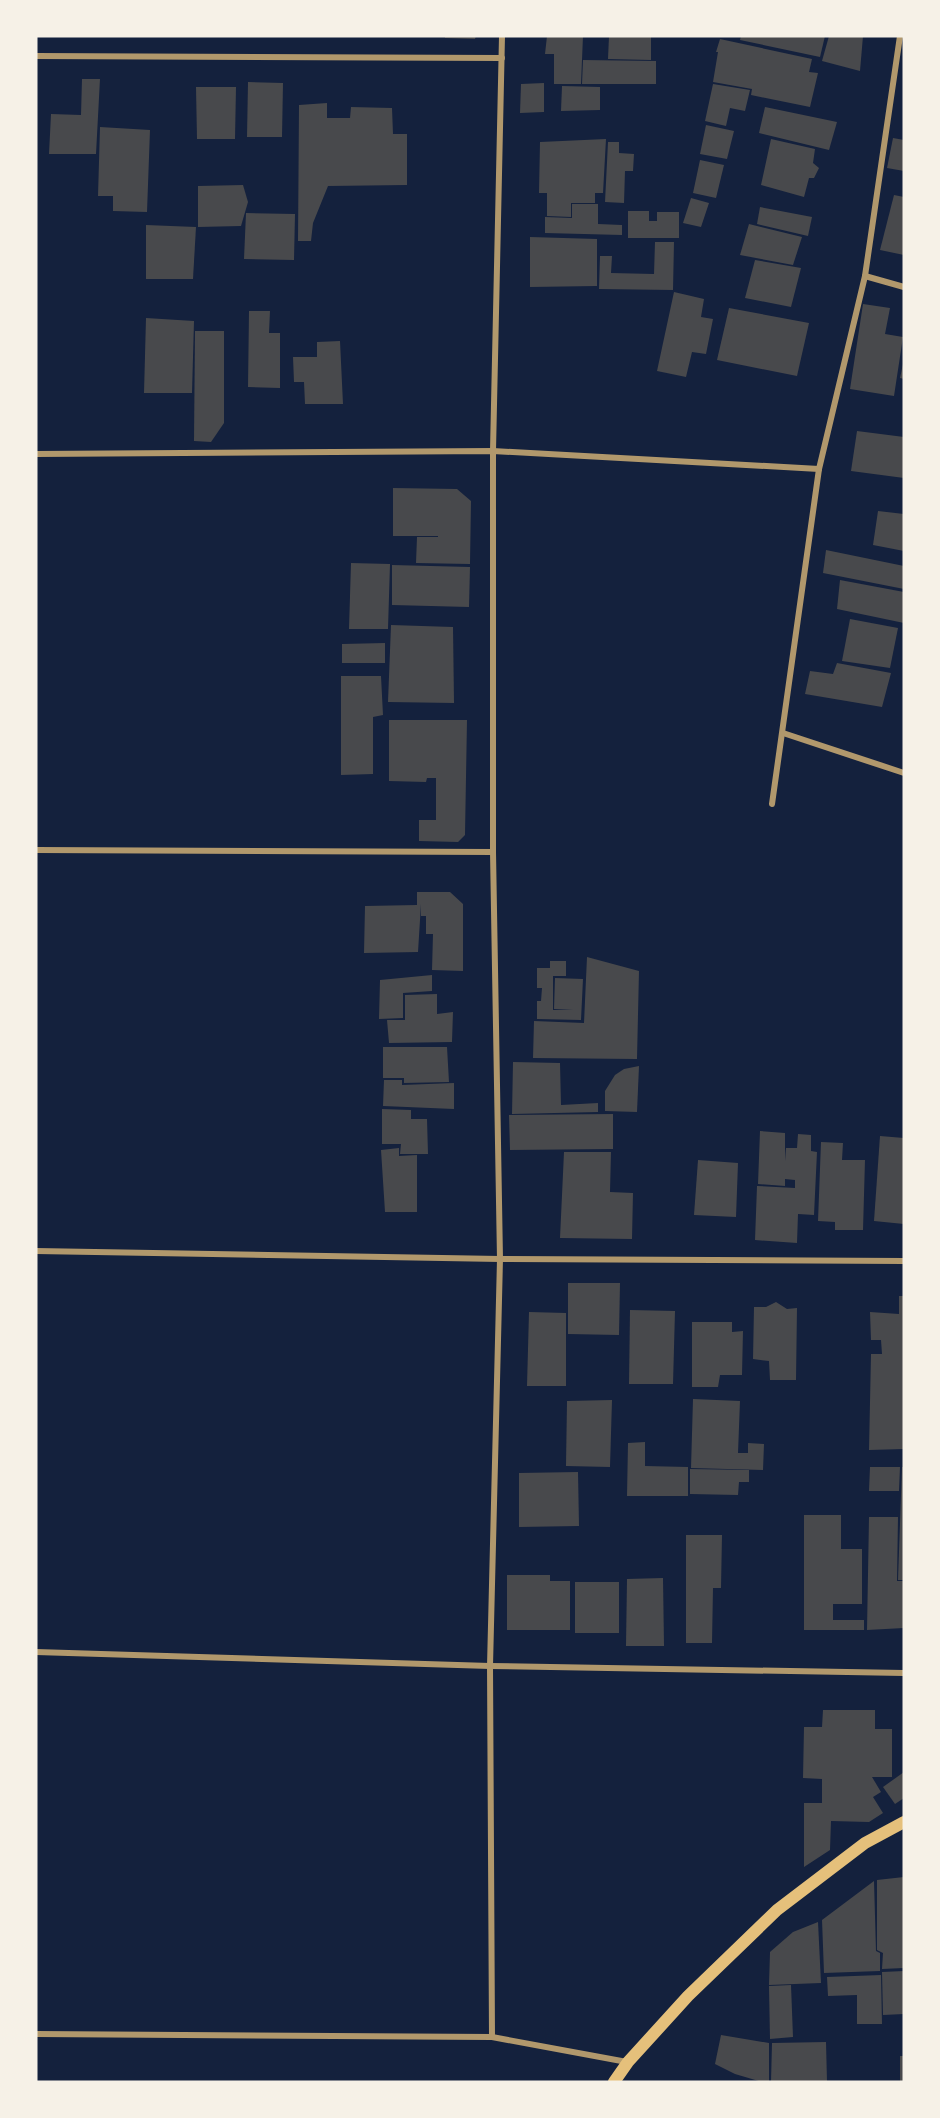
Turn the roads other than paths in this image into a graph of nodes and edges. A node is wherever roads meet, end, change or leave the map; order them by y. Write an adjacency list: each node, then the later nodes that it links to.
1 (502, 36): 4 (street)
2 (900, 36): 5 (street)
3 (36, 56): 4 (street)
4 (502, 58): 7 (street)
5 (865, 276): 6 (street); 9 (street)
6 (904, 287)
7 (493, 451): 8 (street); 9 (street); 14 (street)
8 (36, 454)
9 (819, 469): 10 (street)
10 (783, 733): 11 (street); 12 (street)
11 (904, 773)
12 (772, 804)
13 (36, 849): 14 (street)
14 (493, 852): 16 (street)
15 (36, 1251): 16 (street)
16 (500, 1259): 17 (street); 19 (street)
17 (904, 1261)
18 (36, 1652): 19 (street)
19 (490, 1666): 20 (street); 23 (street)
20 (904, 1673)
21 (904, 1822): 24 (main road)
22 (36, 2034): 23 (street)
23 (492, 2037): 24 (street)
24 (628, 2062): 25 (main road)
25 (614, 2082)

